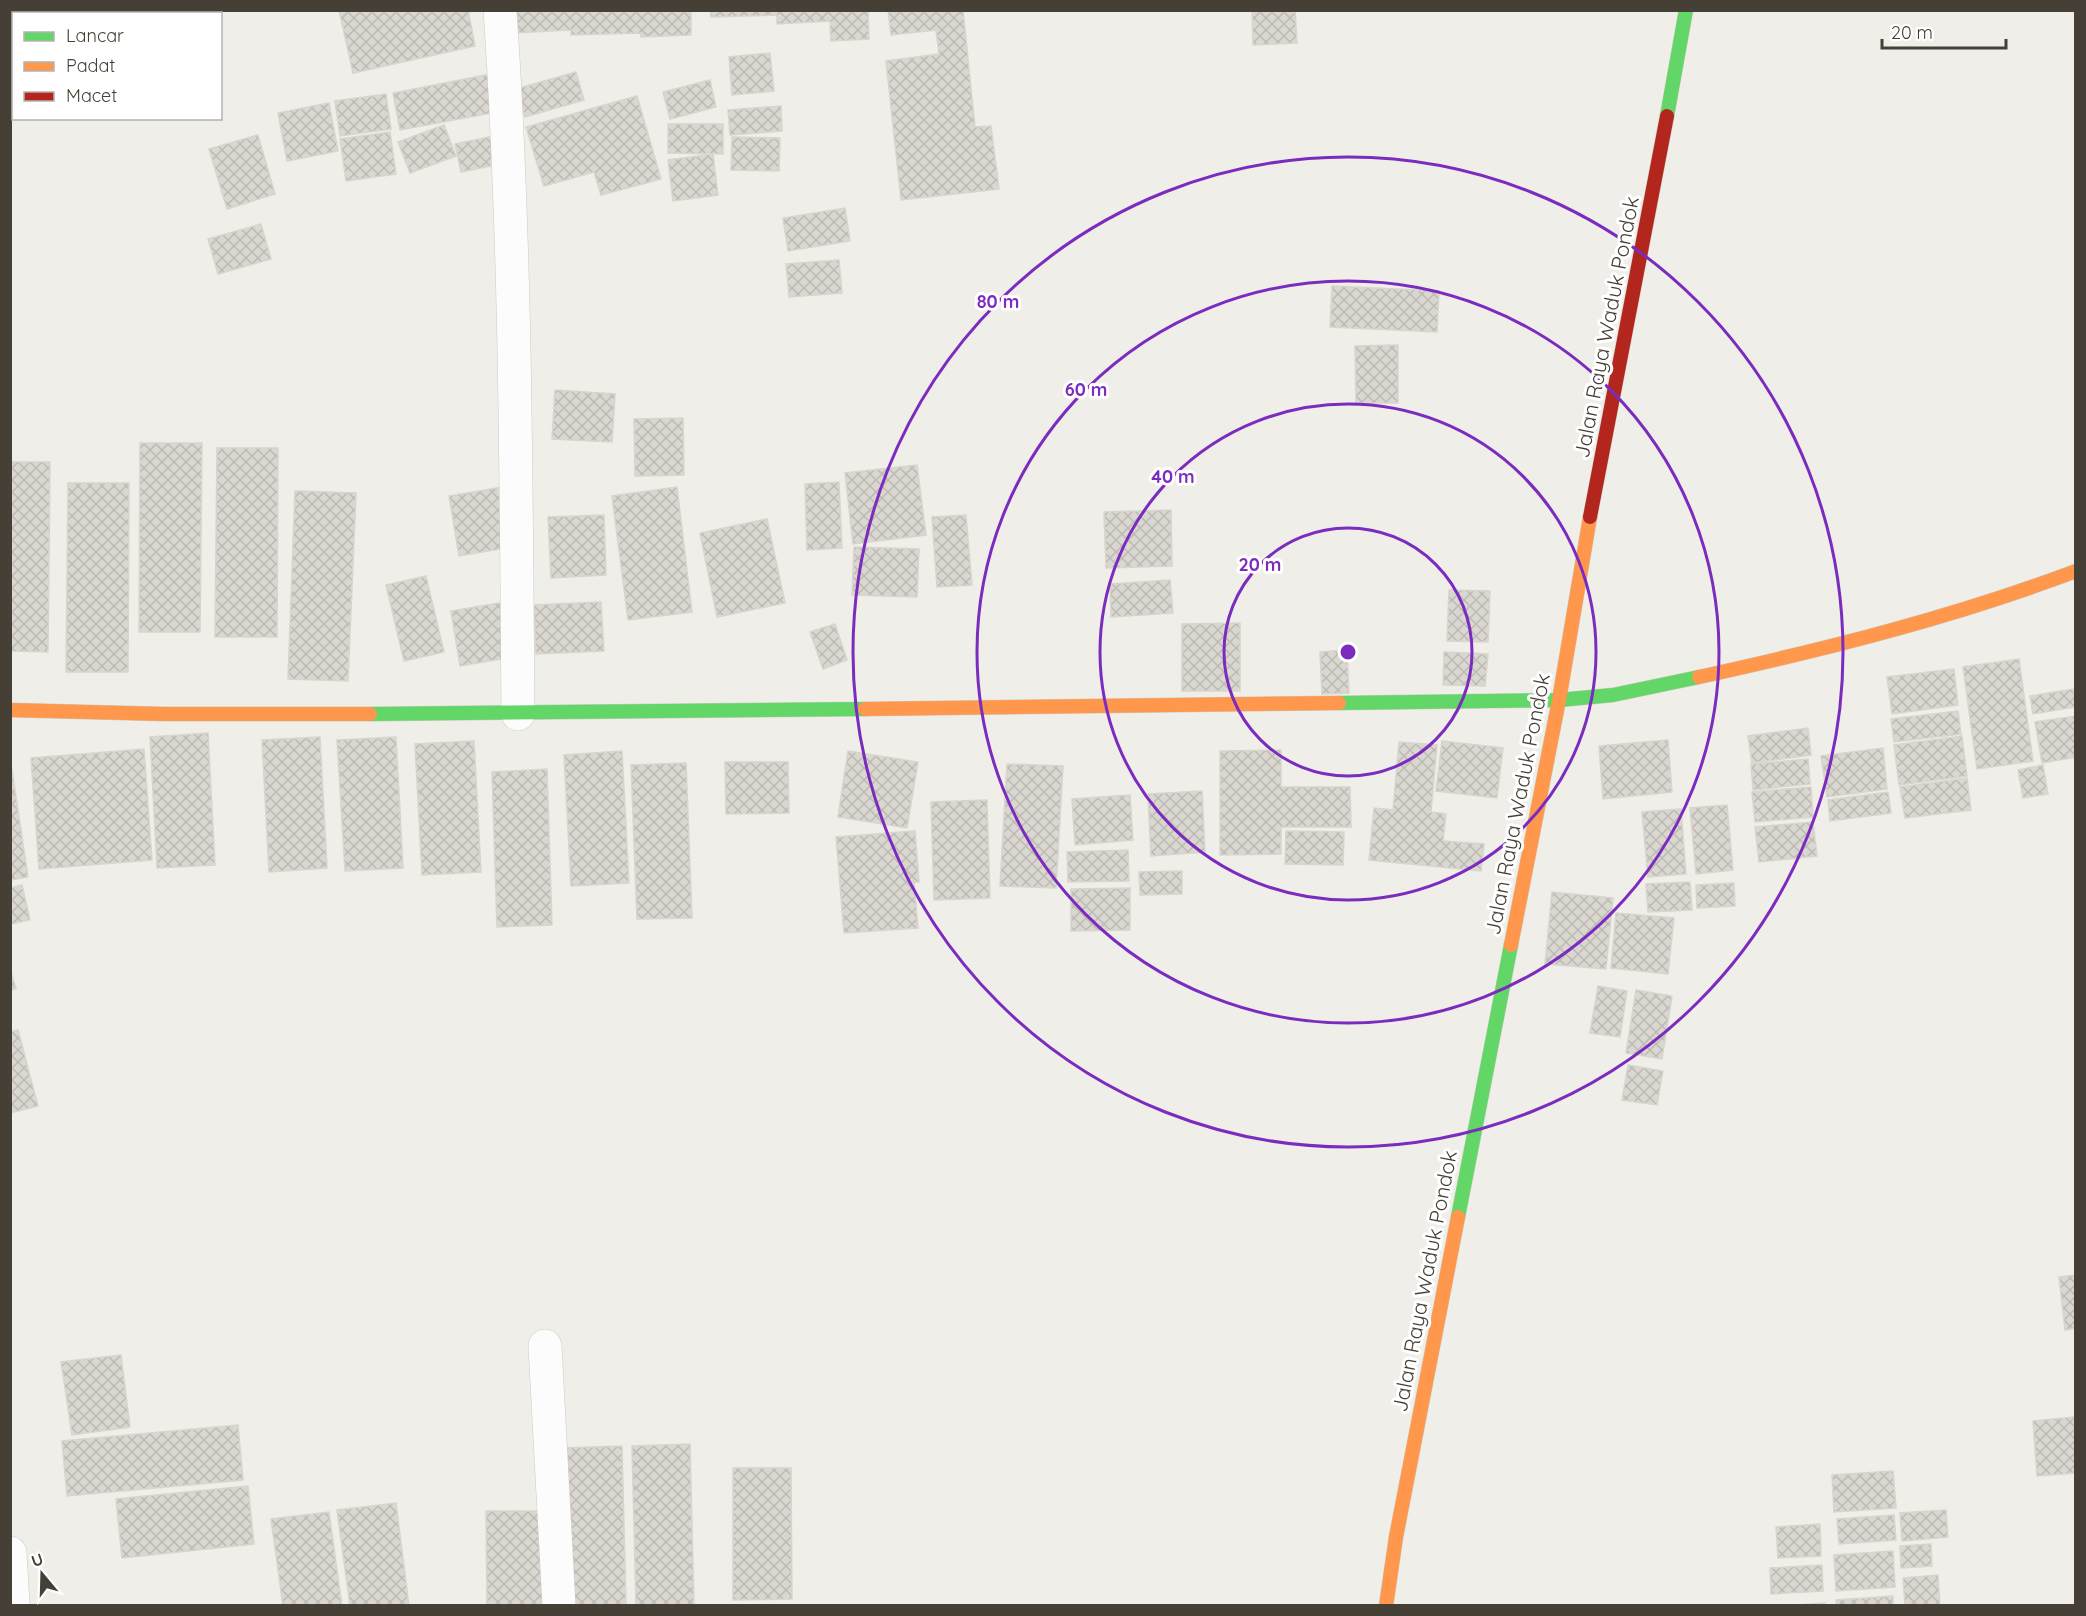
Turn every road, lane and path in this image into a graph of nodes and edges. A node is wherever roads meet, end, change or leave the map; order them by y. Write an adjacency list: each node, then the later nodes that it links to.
1 (500, 10): 6 (street)
2 (1686, 10): 4 (street, Jalan Raya Waduk Pondok)
3 (2076, 571): 4 (street)
4 (1559, 700): 6 (street); 11 (street, Jalan Raya Waduk Pondok)
5 (10, 710): 6 (street)
6 (518, 714)
7 (545, 1346): 10 (street)
8 (10, 1553): 9 (street)
9 (13, 1605)
10 (559, 1605)
11 (1386, 1605)

